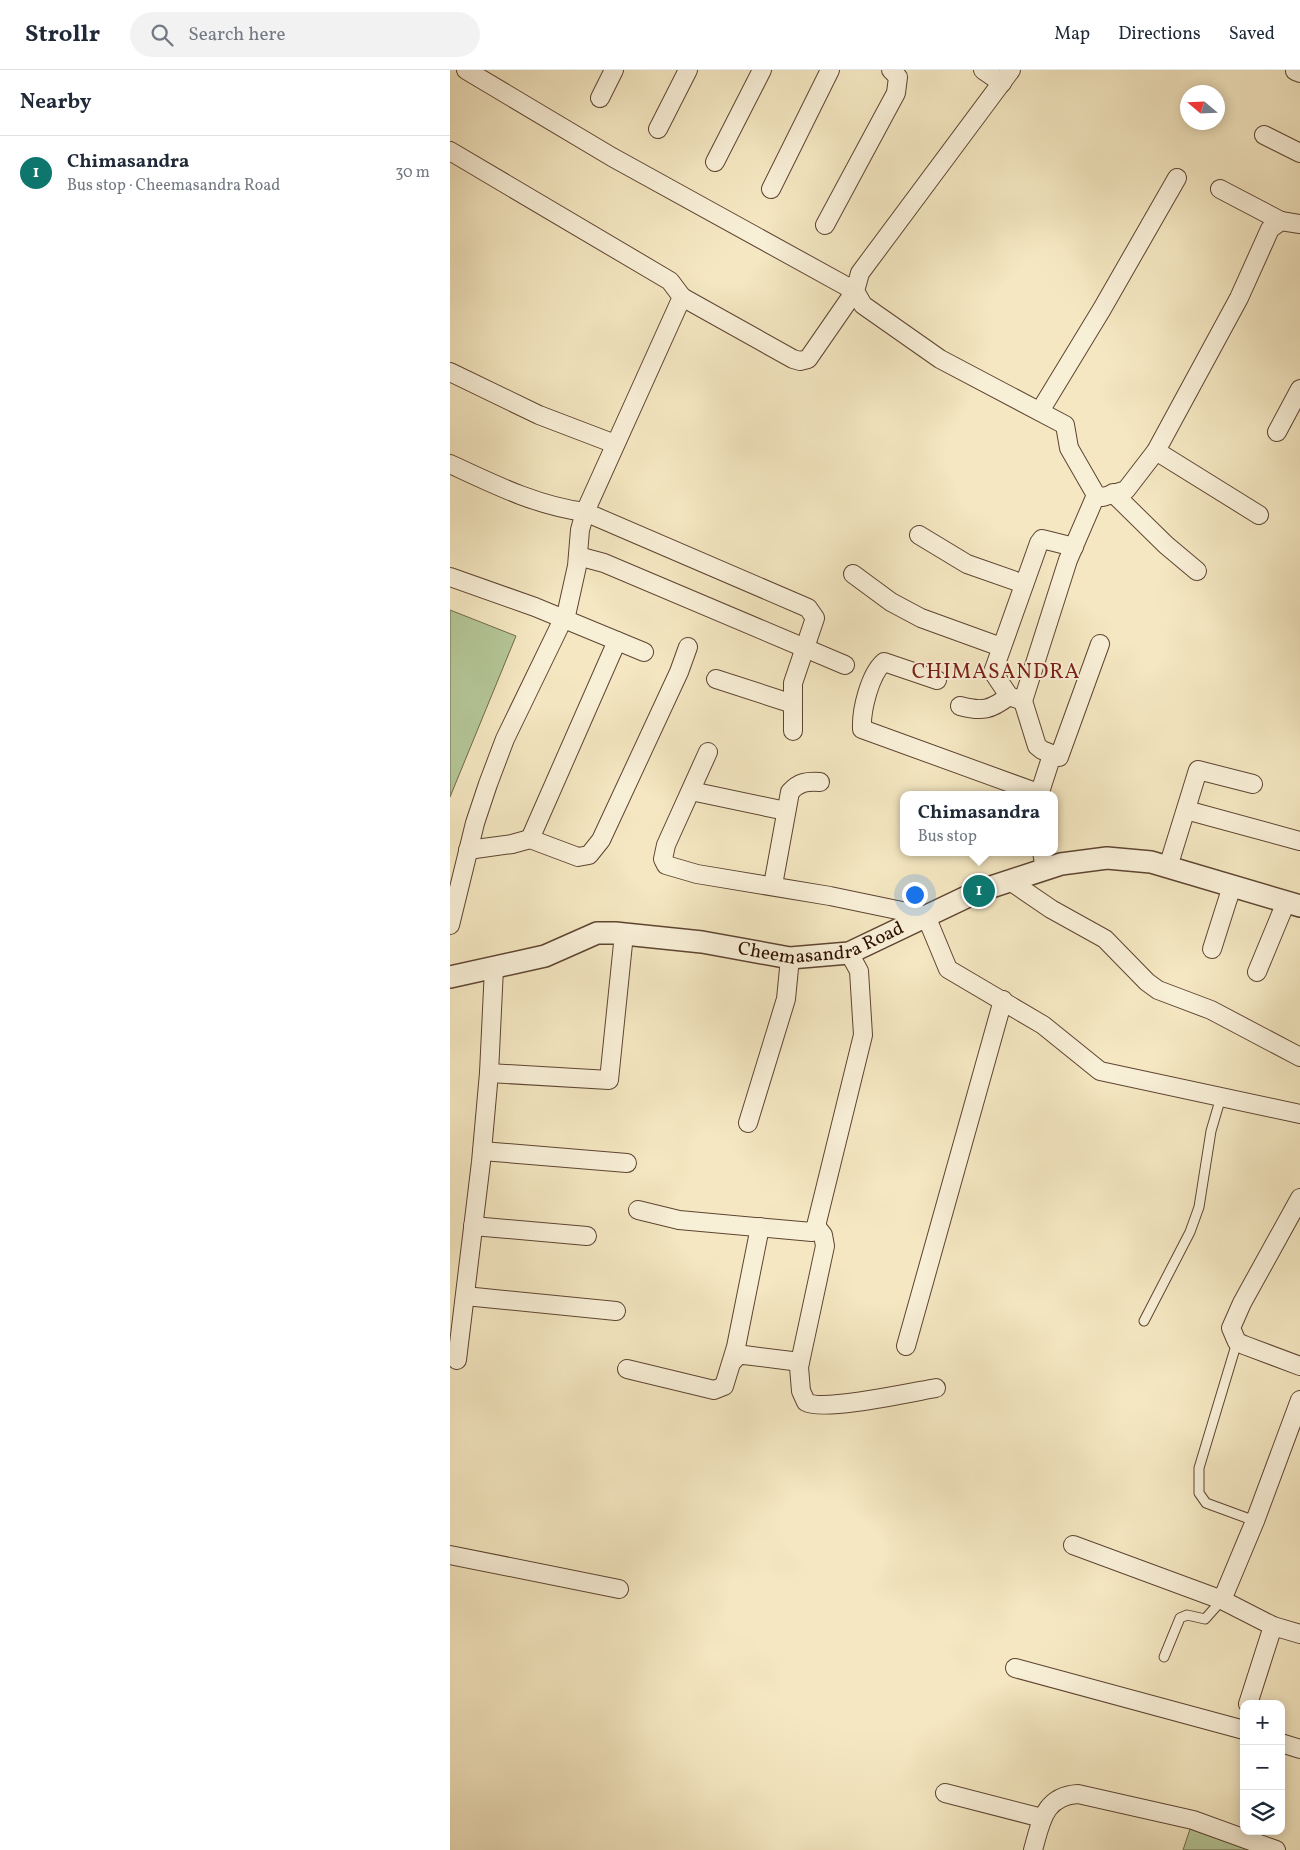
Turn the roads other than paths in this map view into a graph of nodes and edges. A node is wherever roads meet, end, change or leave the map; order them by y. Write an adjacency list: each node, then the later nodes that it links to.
1 (466, 70): 23 (street)
2 (614, 70): 11 (street)
3 (688, 70): 12 (street)
4 (762, 70): 16 (street)
5 (830, 70): 18 (street)
6 (892, 70): 22 (street)
7 (983, 70): 10 (street)
8 (1295, 70): 9 (street)
9 (1300, 74)
10 (1007, 76): 23 (street)
11 (600, 98)
12 (658, 129)
13 (1264, 135): 15 (street)
14 (450, 151): 24 (street)
15 (1300, 153)
16 (715, 162)
17 (1177, 178): 27 (street)
18 (771, 189)
19 (1220, 189): 20 (street)
20 (1281, 221): 21 (street); 30 (street)
21 (1300, 224)
22 (826, 225)
23 (855, 291): 24 (street); 27 (street)
24 (682, 297): 29 (street)
25 (450, 372): 29 (street)
26 (1300, 389): 28 (street)
27 (1040, 411): 32 (street)
28 (1276, 432)
29 (615, 444): 33 (street)
30 (1156, 451): 32 (street); 34 (street)
31 (450, 464): 33 (street)
32 (1104, 494): 36 (street); 38 (street)
33 (584, 512): 37 (street); 47 (street)
34 (1259, 514)
35 (920, 535): 41 (street)
36 (1074, 547): 41 (street); 52 (street)
37 (578, 556): 42 (street); 47 (street)
38 (1197, 571)
39 (853, 574): 46 (street)
40 (450, 577): 42 (street)
41 (1024, 584): 46 (street)
42 (563, 618): 43 (street); 67 (street)
43 (617, 641): 48 (street); 65 (street)
44 (1100, 644): 57 (street)
45 (688, 647): 65 (street)
46 (1001, 647): 52 (street)
47 (805, 649): 49 (street); 53 (street)
48 (644, 652)
49 (845, 664)
50 (716, 679): 53 (street)
51 (937, 680): 61 (street)
52 (1016, 698): 54 (street); 57 (street)
53 (793, 704): 55 (street)
54 (960, 706)
55 (793, 731)
56 (708, 752): 60 (street)
57 (1052, 755): 62 (street)
58 (820, 782): 64 (street)
59 (1253, 784): 63 (street)
60 (691, 791): 64 (street); 71 (street)
61 (1030, 791)
62 (1039, 791)
63 (1186, 810): 66 (street); 69 (street)
64 (786, 811): 71 (street)
65 (530, 839): 67 (street)
66 (1300, 841)
67 (468, 850): 75 (street)
68 (1044, 861): 69 (street, Cheemasandra Road); 70 (street, Cheemasandra Road)
69 (1168, 867): 72 (street, Cheemasandra Road)
70 (1010, 881): 74 (street, Cheemasandra Road); 84 (street)
71 (773, 886): 74 (street)
72 (1232, 886): 73 (street, Cheemasandra Road); 77 (street)
73 (1293, 904): 81 (street)
74 (926, 916): 78 (street, Cheemasandra Road); 83 (street)
75 (450, 925)
76 (624, 934): 79 (street, Cheemasandra Road); 80 (street, Cheemasandra Road); 85 (street)
77 (1212, 949)
78 (849, 953): 79 (street, Cheemasandra Road); 94 (street)
79 (790, 958): 88 (street)
80 (494, 968): 82 (street, Cheemasandra Road); 85 (street)
81 (1257, 972)
82 (450, 977)
83 (1003, 1000): 86 (street); 101 (street)
84 (1300, 1057)
85 (489, 1073): 89 (street)
86 (1221, 1097): 87 (street); 99 (lane)
87 (1300, 1114)
88 (748, 1124)
89 (482, 1150): 90 (street); 93 (street)
90 (627, 1163)
91 (1300, 1198): 100 (street)
92 (638, 1210): 95 (street)
93 (473, 1226): 96 (street); 97 (street)
94 (816, 1226): 95 (street); 104 (street)
95 (760, 1227): 103 (street)
96 (587, 1236)
97 (465, 1296): 98 (street); 102 (street)
98 (616, 1311)
99 (1144, 1320)
100 (1238, 1342): 105 (street); 109 (lane)
101 (906, 1346)
102 (457, 1360)
103 (733, 1361): 104 (street); 106 (street)
104 (800, 1362): 107 (street)
105 (1300, 1366)
106 (627, 1369)
107 (936, 1388)
108 (1300, 1400): 109 (street)
109 (1255, 1521): 113 (street)
110 (1073, 1545): 113 (street)
111 (450, 1555): 112 (street)
112 (619, 1588)
113 (1222, 1600): 114 (street); 116 (lane)
114 (1272, 1626): 115 (street); 118 (street)
115 (1300, 1634)
116 (1164, 1657)
117 (1015, 1668): 119 (street)
118 (1249, 1700)
119 (1240, 1724)
120 (1285, 1744): 121 (street)
121 (1300, 1749)
122 (945, 1793): 123 (street)
123 (1042, 1818): 124 (street); 125 (street)
124 (1033, 1850)
125 (1276, 1850)

